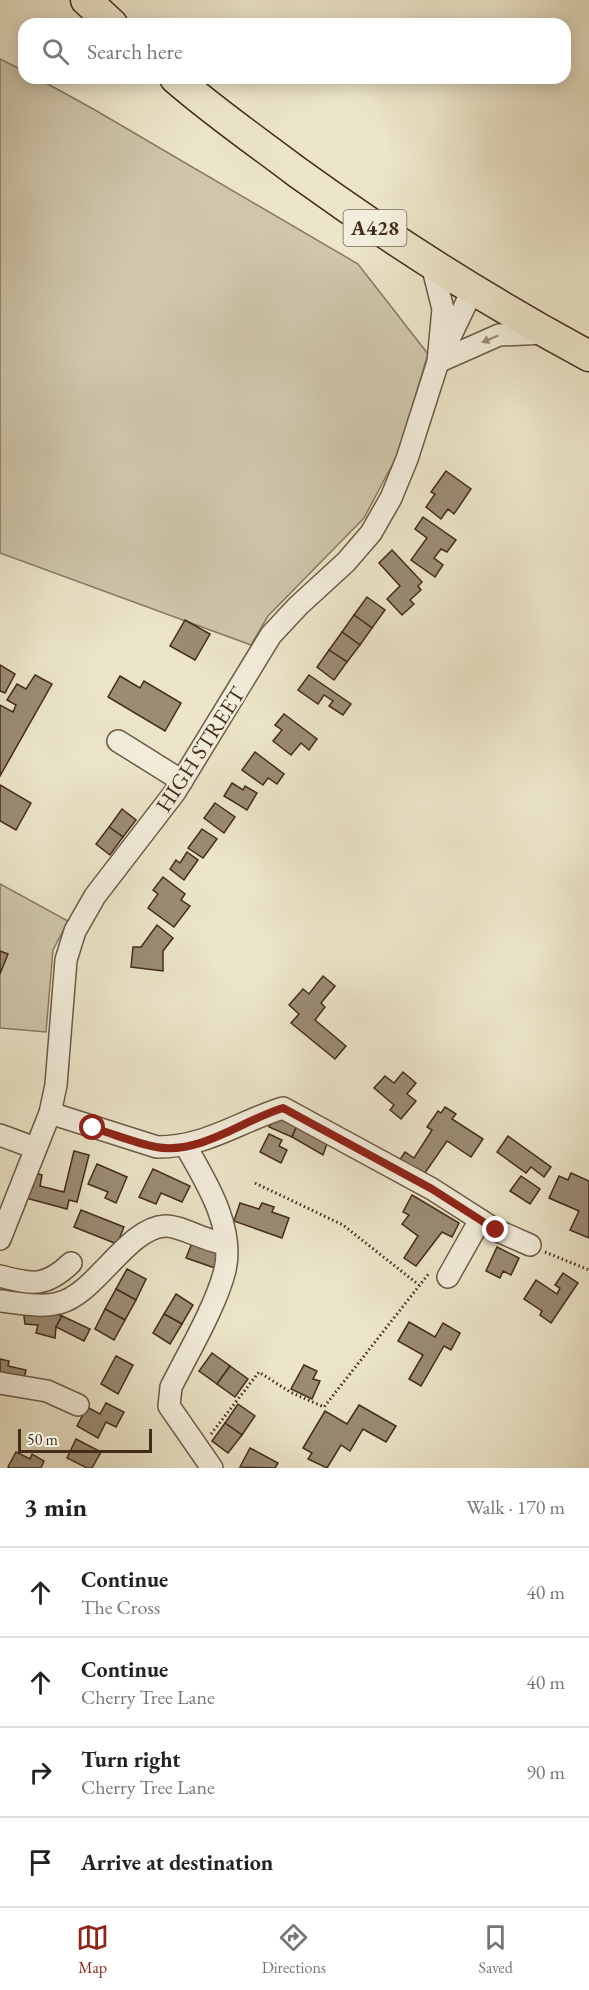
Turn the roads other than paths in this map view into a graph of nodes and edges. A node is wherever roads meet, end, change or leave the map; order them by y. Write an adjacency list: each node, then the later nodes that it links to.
1 (86, 0): 2 (highway)
2 (106, 18)
3 (183, 84): 4 (highway, A428)
4 (432, 265): 5 (highway, A428); 8 (street)
5 (472, 291): 6 (highway, A428); 8 (street, HIGH STREET)
6 (546, 333): 7 (highway, A428); 8 (street, one-way to 8)
7 (589, 356)
8 (438, 362): 10 (street, HIGH STREET)
9 (118, 741): 10 (street)
10 (182, 782): 11 (street, HIGH STREET)
11 (50, 1113): 13 (street); 14 (street, HIGH STREET)
12 (0, 1135): 14 (street)
13 (185, 1145): 15 (street); 17 (street)
14 (35, 1148): 16 (street, HIGH STREET)
15 (480, 1220): 18 (street); 20 (street)
16 (0, 1239)
17 (226, 1244): 22 (street); 25 (street)
18 (530, 1245)
19 (71, 1263): 21 (street)
20 (441, 1273)
21 (0, 1276)
22 (0, 1301)
23 (0, 1383): 24 (street)
24 (78, 1406)
25 (212, 1468)

